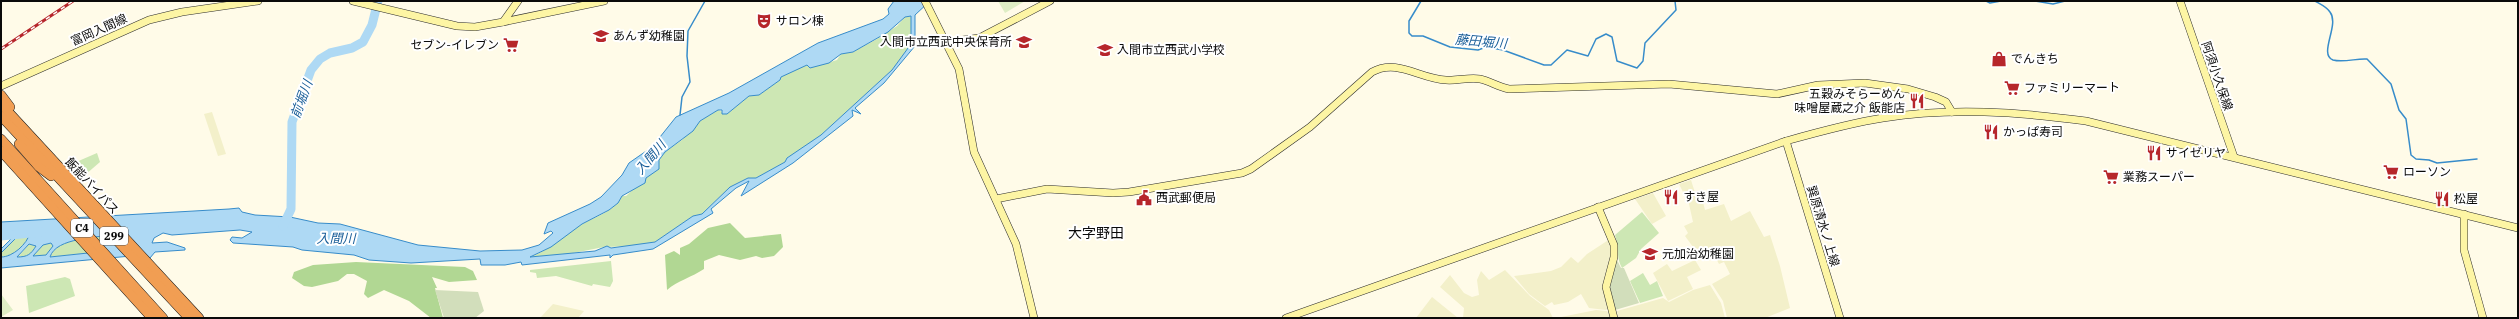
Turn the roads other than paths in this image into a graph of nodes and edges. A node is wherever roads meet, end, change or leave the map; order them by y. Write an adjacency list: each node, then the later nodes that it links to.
1 (258, 1): 10 (street, 富岡入間線)
2 (353, 1): 8 (street)
3 (518, 1): 8 (street)
4 (604, 1): 8 (street)
5 (925, 1): 9 (street)
6 (1050, 1): 9 (street)
7 (2180, 1): 19 (street, 阿須小久保線)
8 (503, 22)
9 (945, 41): 21 (street)
10 (1, 86)
11 (1, 95): 20 (highway)
12 (1, 104): 20 (highway, 飯能バイパス / 299)
13 (1952, 112): 17 (street); 19 (street); 21 (street)
14 (1, 116): 20 (highway, 飯能バイパス / 299)
15 (1, 124): 20 (highway)
16 (1, 139): 27 (highway, C4)
17 (1786, 141): 22 (street); 33 (street, 巽原清水ノ上線)
18 (1, 151): 26 (highway, C4)
19 (2234, 157): 23 (street)
20 (71, 186): 25 (highway, 飯能バイパス / 299)
21 (996, 199): 30 (street)
22 (1598, 207): 31 (street); 32 (street)
23 (2464, 214): 24 (street); 34 (street)
24 (2518, 228)
25 (162, 282): 28 (highway, 飯能バイパス / 299); 29 (highway, 飯能バイパス / 299)
26 (152, 318)
27 (163, 318)
28 (190, 318)
29 (199, 318)
30 (1034, 318)
31 (1286, 318)
32 (1614, 318)
33 (1840, 318)
34 (2483, 318)

